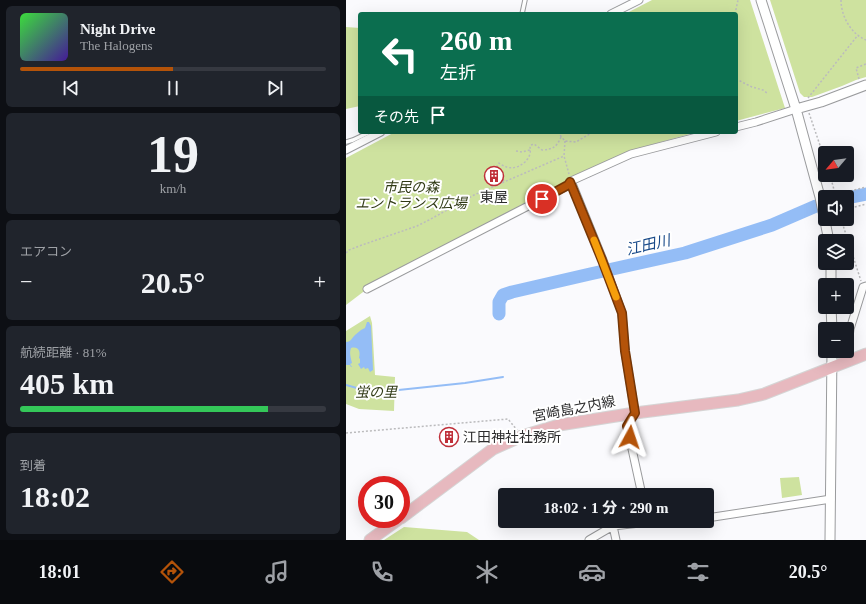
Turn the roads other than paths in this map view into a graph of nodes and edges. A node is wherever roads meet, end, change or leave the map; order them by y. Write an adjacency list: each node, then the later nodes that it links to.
1 (525, 0): 4 (lane)
2 (639, 0): 5 (street)
3 (760, 0): 7 (street)
4 (522, 12)
5 (615, 12)
6 (863, 83): 7 (street)
7 (796, 109): 8 (street); 15 (street)
8 (738, 126)
9 (366, 134): 12 (lane)
10 (377, 134): 13 (street)
11 (708, 134): 14 (street)
12 (346, 142)
13 (346, 150)
14 (570, 182): 17 (street); 22 (street)
15 (828, 234)
16 (864, 287): 20 (street)
17 (366, 289)
18 (866, 354): 20 (main road, 宮崎島之内線)
19 (832, 358): 21 (street)
20 (846, 362): 21 (main road, 宮崎島之内線)
21 (832, 367): 22 (main road, 宮崎島之内線); 24 (street)
22 (635, 413): 23 (street); 25 (main road, 宮崎島之内線)
23 (641, 488)
24 (831, 499): 26 (street); 33 (street)
25 (410, 511)
26 (714, 517)
27 (386, 528): 30 (main road, 宮崎島之内線)
28 (610, 528): 31 (street)
29 (613, 528): 32 (street)
30 (370, 540)
31 (589, 540)
32 (616, 540)
33 (830, 540)

